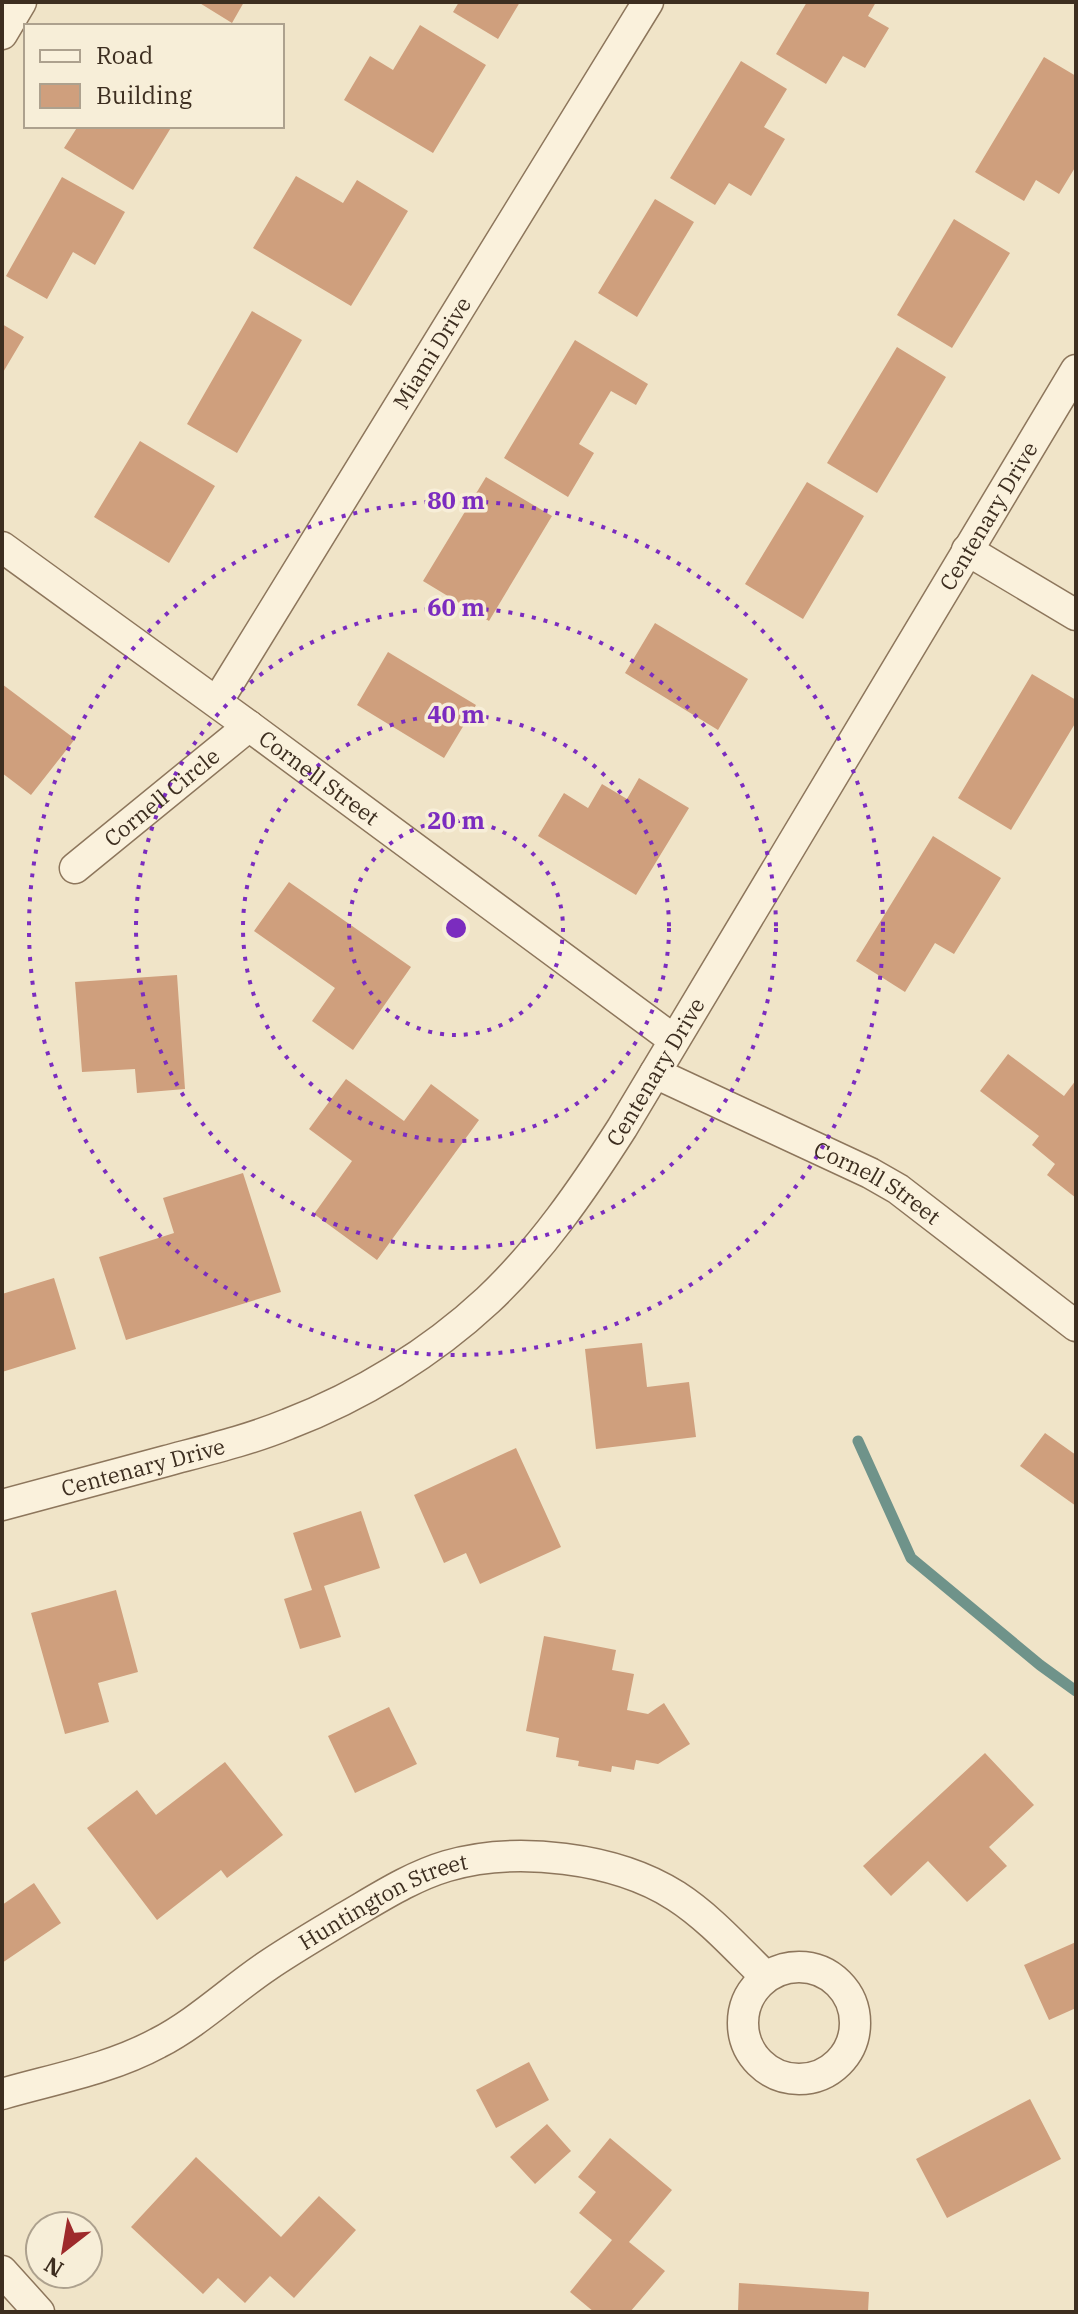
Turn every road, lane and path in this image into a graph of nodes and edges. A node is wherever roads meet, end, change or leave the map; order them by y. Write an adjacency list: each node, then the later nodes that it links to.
1 (21, 2): 3 (street)
2 (648, 2): 8 (street, Miami Drive)
3 (2, 34)
4 (1076, 370): 6 (street, Centenary Drive)
5 (2, 547): 8 (street, Cornell Street)
6 (967, 550): 7 (street); 11 (street, Centenary Drive)
7 (1076, 615)
8 (217, 702): 9 (street, Cornell Street)
9 (249, 726): 10 (street, Cornell Circle); 11 (street, Cornell Street)
10 (75, 868)
11 (674, 1040): 12 (street, Centenary Drive)
12 (655, 1073): 13 (street, Cornell Street); 14 (street, Centenary Drive)
13 (1076, 1326)
14 (2, 1505)
15 (766, 1977): 16 (street, Huntington Street)
16 (2, 2094)
17 (2, 2271): 18 (street)
18 (39, 2312)

